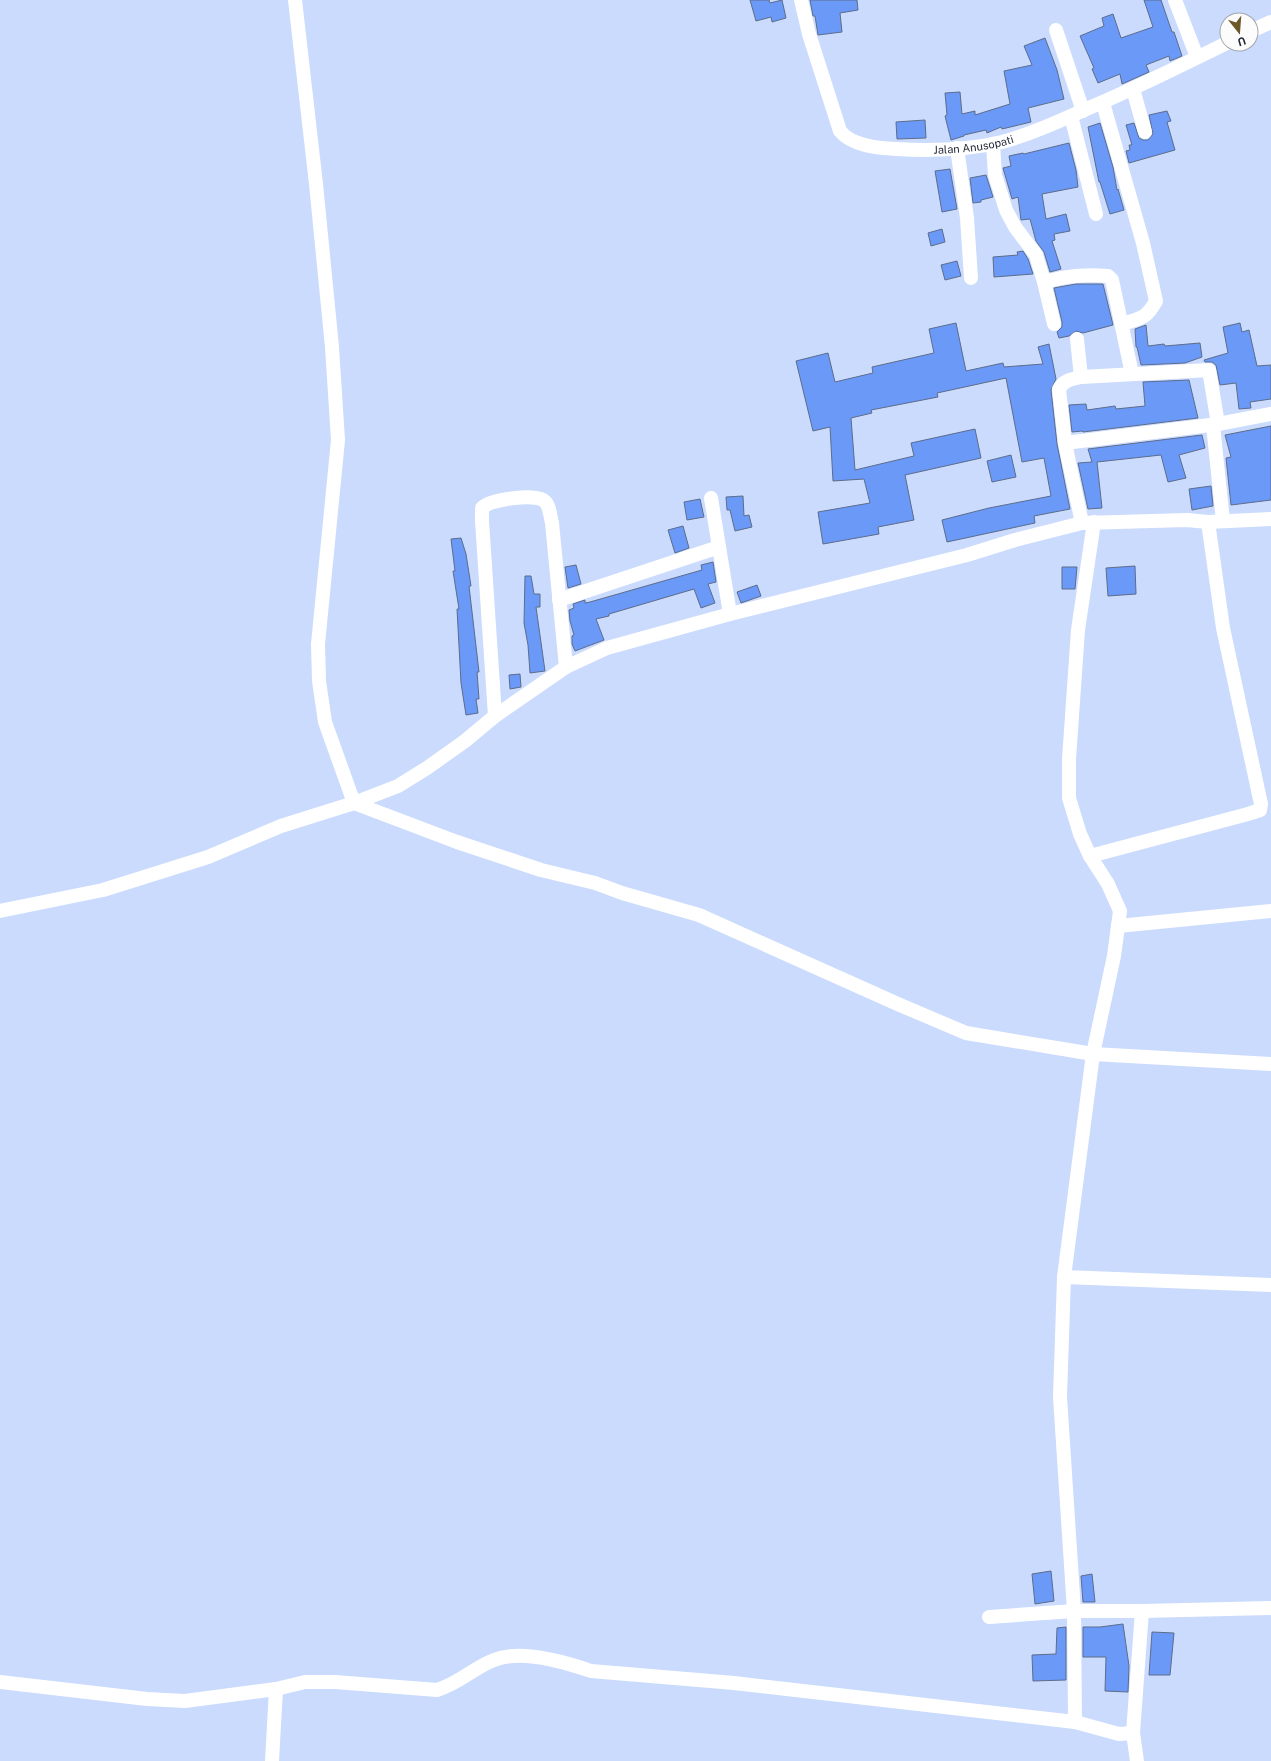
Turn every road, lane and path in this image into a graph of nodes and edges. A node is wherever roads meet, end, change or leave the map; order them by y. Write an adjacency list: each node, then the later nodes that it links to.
1 (295, 0): 36 (street)
2 (801, 0): 14 (street, Jalan Anusopati)
3 (1175, 0): 8 (street)
4 (1271, 22): 5 (street)
5 (1259, 27)
6 (1056, 30): 11 (street)
7 (1219, 47): 8 (street, Jalan Anusopati)
8 (1197, 57): 9 (street, Jalan Anusopati)
9 (1133, 89): 10 (street, Jalan Anusopati); 12 (street)
10 (1103, 103): 11 (street, Jalan Anusopati); 19 (street)
11 (1077, 113): 13 (street, Jalan Anusopati); 15 (street)
12 (1145, 132)
13 (993, 144): 14 (street, Jalan Anusopati); 17 (street)
14 (957, 148): 16 (street)
15 (1096, 214)
16 (971, 278)
17 (1044, 282): 18 (street); 19 (street)
18 (1054, 324)
19 (1122, 324): 21 (street)
20 (1076, 339): 22 (street)
21 (1132, 374): 22 (street); 24 (street)
22 (1081, 377): 25 (street)
23 (1271, 414): 24 (street)
24 (1216, 424): 25 (street); 28 (street)
25 (1065, 443): 29 (street)
26 (711, 498): 31 (street)
27 (1271, 519): 28 (street)
28 (1223, 521): 30 (street)
29 (1088, 522): 30 (street); 33 (street); 37 (street)
30 (1208, 522): 37 (street)
31 (719, 547): 32 (street); 33 (street)
32 (559, 600): 34 (street); 35 (street)
33 (730, 614): 34 (street)
34 (566, 666): 35 (street)
35 (495, 716): 36 (street)
36 (354, 803): 38 (street); 41 (street)
37 (1090, 856): 40 (street)
38 (0, 911)
39 (1271, 911): 40 (street)
40 (1118, 926): 41 (street)
41 (1093, 1054): 42 (street); 43 (street)
42 (1271, 1064)
43 (1064, 1277): 44 (street); 46 (street)
44 (1271, 1285)
45 (1271, 1608): 47 (street)
46 (1074, 1611): 47 (street); 48 (street); 51 (street)
47 (1142, 1611): 52 (street)
48 (989, 1617)
49 (0, 1682): 50 (street)
50 (276, 1689): 51 (street); 53 (street)
51 (1075, 1722): 52 (street)
52 (1133, 1733): 54 (street)
53 (272, 1761)
54 (1137, 1761)

